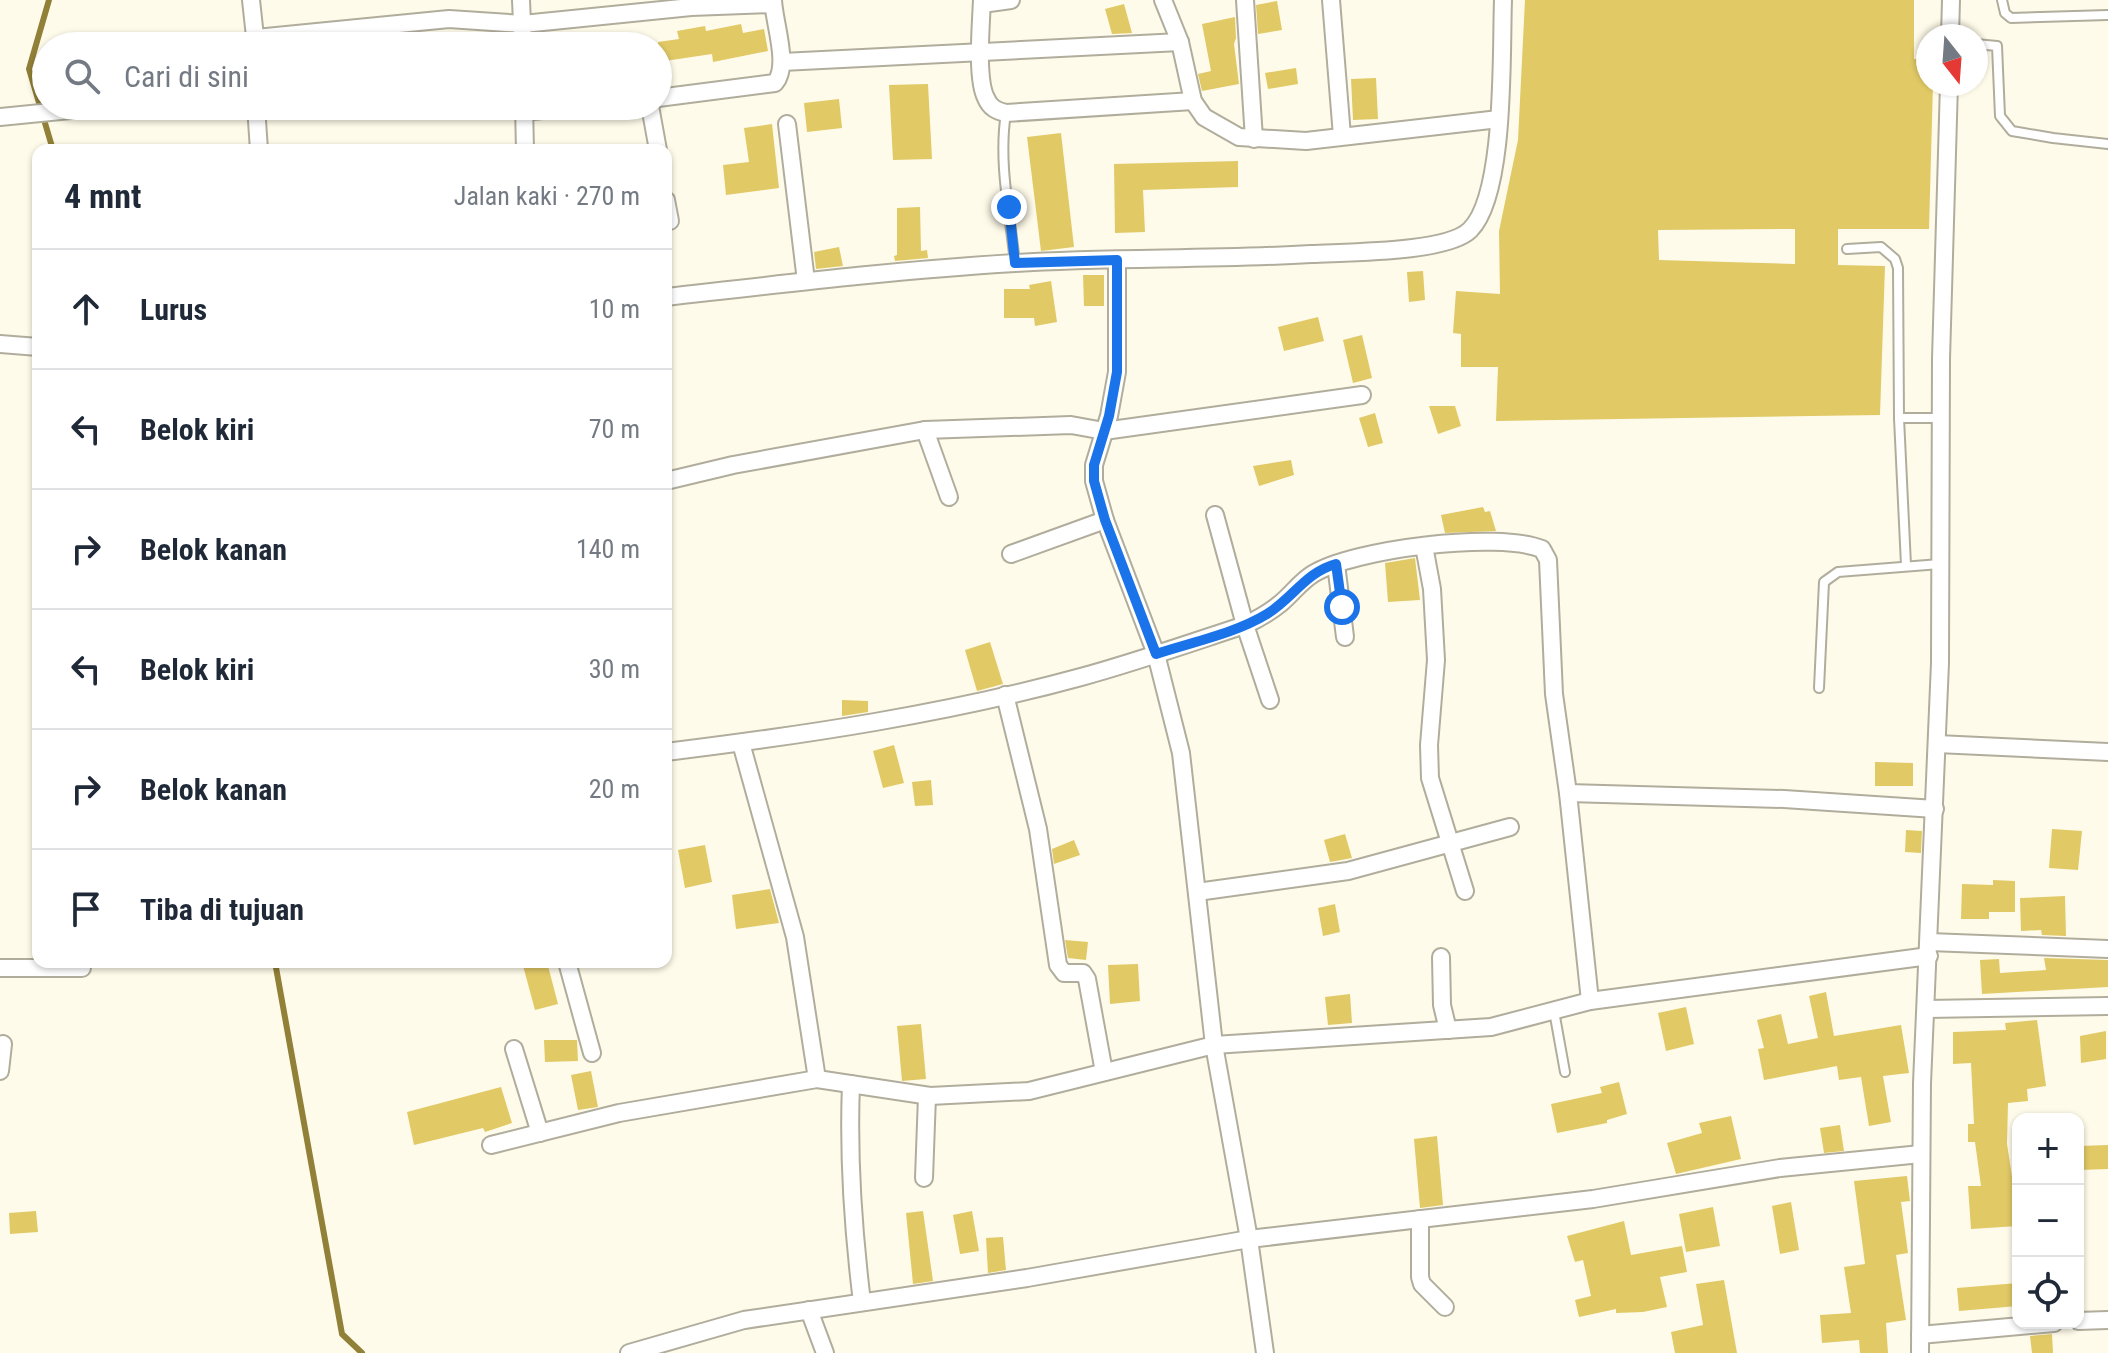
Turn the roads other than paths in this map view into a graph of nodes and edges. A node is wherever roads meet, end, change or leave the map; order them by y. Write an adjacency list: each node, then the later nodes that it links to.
1 (251, 0): 15 (street)
2 (521, 0): 13 (street)
3 (1011, 0): 11 (street)
4 (1163, 0): 18 (street)
5 (1245, 0): 34 (street)
6 (1331, 0): 33 (street)
7 (1503, 0): 28 (street)
8 (1951, 0): 14 (street)
9 (2002, 0): 12 (lane)
10 (773, 2): 13 (street); 21 (street)
11 (982, 2): 20 (street)
12 (2108, 15)
13 (523, 24): 16 (street); 17 (street)
14 (1950, 24)
15 (255, 32)
16 (340, 32)
17 (523, 32)
18 (1180, 42): 20 (street); 24 (street)
19 (1988, 45): 38 (lane)
20 (981, 54): 21 (street); 25 (street)
21 (782, 62): 22 (street)
22 (672, 96)
23 (1949, 96): 48 (street)
24 (1193, 101): 25 (street); 34 (street)
25 (1006, 113): 41 (lane)
26 (32, 114): 27 (street)
27 (0, 117)
28 (1499, 119): 33 (street); 40 (street)
29 (257, 120): 35 (street)
30 (524, 120): 36 (street)
31 (653, 120): 37 (street)
32 (787, 124): 42 (street)
33 (1342, 136): 34 (street)
34 (1254, 139)
35 (259, 144)
36 (525, 144)
37 (657, 144)
38 (2108, 144)
39 (1847, 249): 47 (lane)
40 (1117, 260): 41 (street); 50 (street)
41 (1015, 263): 42 (street)
42 (806, 281): 43 (street)
43 (672, 296)
44 (0, 344): 45 (street)
45 (32, 347)
46 (1362, 395): 50 (street)
47 (1899, 418): 48 (lane); 59 (lane)
48 (1941, 418): 58 (street)
49 (925, 430): 50 (street); 51 (street); 52 (street)
50 (1104, 431): 54 (street)
51 (672, 480)
52 (949, 497)
53 (1215, 515): 60 (street)
54 (1105, 520): 56 (street); 62 (street)
55 (1424, 546): 57 (street); 70 (street); 73 (street)
56 (1011, 554)
57 (1336, 564): 60 (street); 61 (street)
58 (1940, 564): 59 (lane); 67 (street)
59 (1906, 565): 63 (lane)
60 (1245, 625): 62 (street); 65 (street)
61 (1345, 637)
62 (1156, 654): 64 (street); 75 (street)
63 (1819, 688)
64 (1005, 695): 66 (street); 92 (street)
65 (1270, 700)
66 (741, 743): 68 (street); 94 (street)
67 (1937, 744): 69 (street); 71 (street)
68 (672, 751)
69 (2108, 752)
70 (1568, 793): 71 (street); 82 (street)
71 (1935, 809): 76 (street)
72 (1510, 827): 73 (street)
73 (1449, 843): 74 (street); 75 (street)
74 (1465, 891)
75 (1197, 892): 88 (street)
76 (1929, 949): 77 (street); 82 (street); 84 (street)
77 (2108, 949)
78 (1441, 957): 86 (street)
79 (0, 968): 80 (street)
80 (82, 968)
81 (569, 968): 90 (street)
82 (1590, 1001): 85 (street)
83 (2108, 1006): 84 (street)
84 (1926, 1009): 99 (street)
85 (1554, 1010): 86 (street); 93 (lane)
86 (1448, 1030): 88 (street)
87 (3, 1044): 91 (street)
88 (1214, 1045): 92 (street); 102 (street)
89 (514, 1049): 97 (street)
90 (592, 1053)
91 (0, 1071)
92 (1104, 1072): 96 (street)
93 (1565, 1072)
94 (817, 1079): 95 (street); 97 (street)
95 (851, 1084): 96 (street); 103 (street)
96 (927, 1096): 100 (street)
97 (540, 1133): 98 (street)
98 (491, 1145)
99 (1921, 1154): 101 (street); 109 (street)
100 (924, 1178)
101 (1420, 1219): 102 (street); 104 (street)
102 (1249, 1239): 103 (street); 112 (street)
103 (862, 1302): 105 (street)
104 (1445, 1307)
105 (809, 1310): 110 (street); 111 (street)
106 (2108, 1320): 107 (street)
107 (2084, 1321)
108 (2012, 1327): 109 (street)
109 (1920, 1335): 113 (street)
110 (629, 1353)
111 (825, 1353)
112 (1265, 1353)
113 (1920, 1353)

